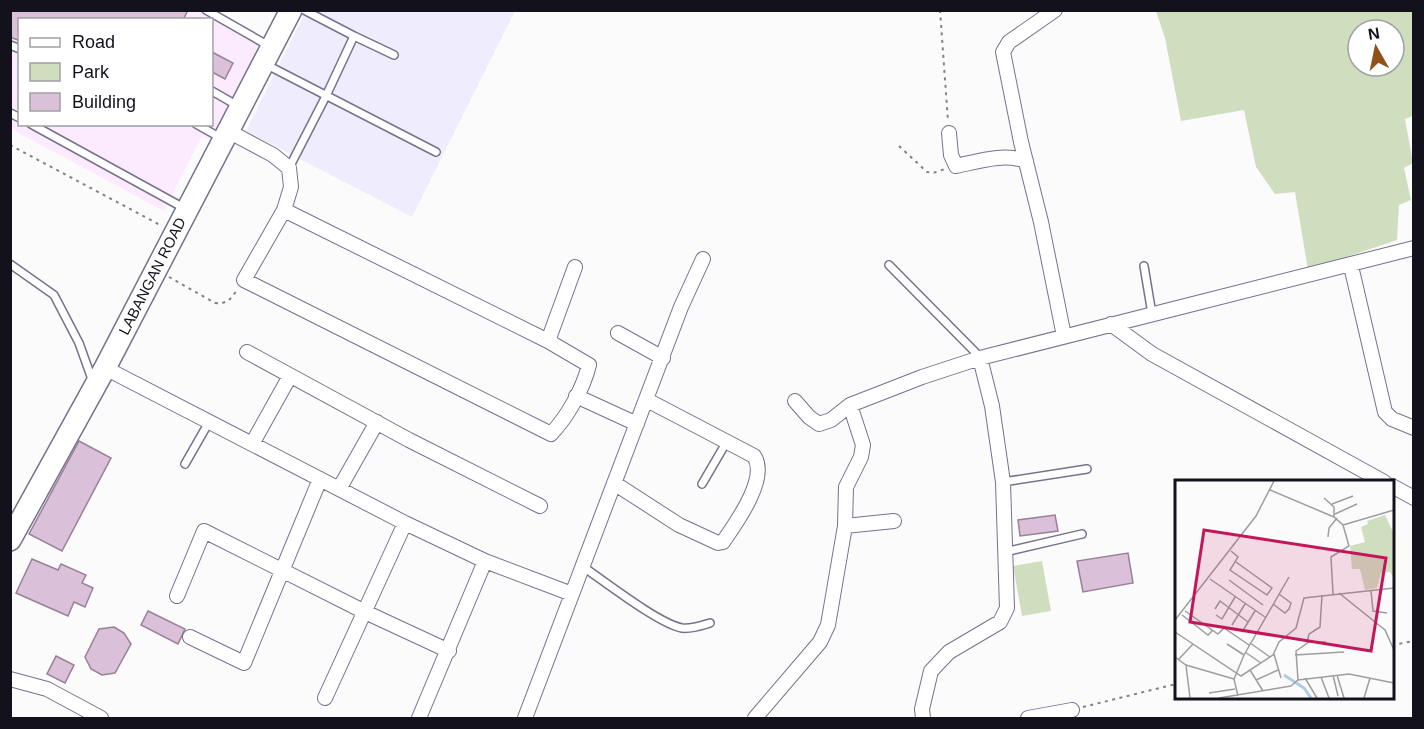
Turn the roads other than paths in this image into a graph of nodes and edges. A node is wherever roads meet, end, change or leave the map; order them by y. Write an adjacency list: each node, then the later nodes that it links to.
1 (206, 10): 6 (lane)
2 (291, 10): 6 (main road, LABANGAN ROAD)
3 (304, 10): 5 (lane)
4 (1055, 10): 16 (street)
5 (354, 36): 7 (lane); 9 (lane)
6 (267, 55): 9 (lane); 10 (main road, LABANGAN ROAD)
7 (394, 55)
8 (213, 92): 10 (lane)
9 (326, 96): 15 (lane); 17 (lane)
10 (241, 108): 14 (main road, LABANGAN ROAD)
11 (35, 126): 18 (lane)
12 (201, 126): 14 (lane)
13 (949, 133): 16 (street)
14 (226, 135): 17 (street); 18 (main road, LABANGAN ROAD)
15 (435, 152)
16 (1026, 161): 30 (street)
17 (289, 168): 19 (street)
18 (187, 210): 35 (main road, LABANGAN ROAD)
19 (284, 210): 31 (street); 38 (street)
20 (1413, 248): 25 (street)
21 (703, 259): 33 (street)
22 (10, 264): 37 (lane)
23 (889, 265): 34 (lane)
24 (1144, 266): 27 (lane)
25 (1351, 266): 27 (street); 45 (street)
26 (575, 267): 31 (street)
27 (1152, 314): 28 (street)
28 (1111, 324): 30 (street); 51 (street)
29 (618, 333): 33 (street)
30 (1064, 336): 34 (street)
31 (548, 340): 38 (street)
32 (247, 352): 36 (street)
33 (663, 358): 39 (street)
34 (980, 358): 41 (street); 52 (street)
35 (105, 368): 37 (main road, LABANGAN ROAD); 42 (street)
36 (290, 376): 43 (street); 47 (street)
37 (94, 387): 63 (main road, LABANGAN ROAD)
38 (576, 396): 44 (street)
39 (647, 400): 44 (street); 46 (street)
40 (795, 401): 41 (street)
41 (850, 405): 61 (street)
42 (209, 422): 47 (street); 48 (lane)
43 (377, 422): 56 (street); 58 (street)
44 (637, 424): 53 (street)
45 (1413, 428)
46 (726, 443): 53 (street); 54 (lane)
47 (252, 444): 50 (street)
48 (185, 464)
49 (1087, 469): 52 (lane)
50 (320, 479): 56 (street); 67 (street)
51 (1380, 480)
52 (1003, 482): 64 (street)
53 (614, 483): 66 (street)
54 (702, 484)
55 (1394, 487): 57 (street)
56 (339, 489): 60 (street)
57 (1413, 498)
58 (540, 506)
59 (894, 521): 61 (street)
60 (405, 523): 65 (street); 70 (street)
61 (845, 526): 80 (street)
62 (1082, 534): 64 (lane)
63 (10, 540)
64 (1005, 552): 81 (street)
65 (485, 561): 68 (street); 73 (street)
66 (582, 566): 68 (street); 71 (lane)
67 (283, 571): 69 (street); 70 (street); 72 (street)
68 (572, 594): 79 (street)
69 (177, 596)
70 (365, 612): 73 (street); 75 (street)
71 (710, 623)
72 (190, 637)
73 (449, 651): 78 (street)
74 (10, 679): 77 (street)
75 (325, 698)
76 (1072, 710): 82 (street)
77 (101, 718)
78 (418, 718)
79 (525, 718)
80 (755, 718)
81 (923, 718)
82 (1028, 718)

